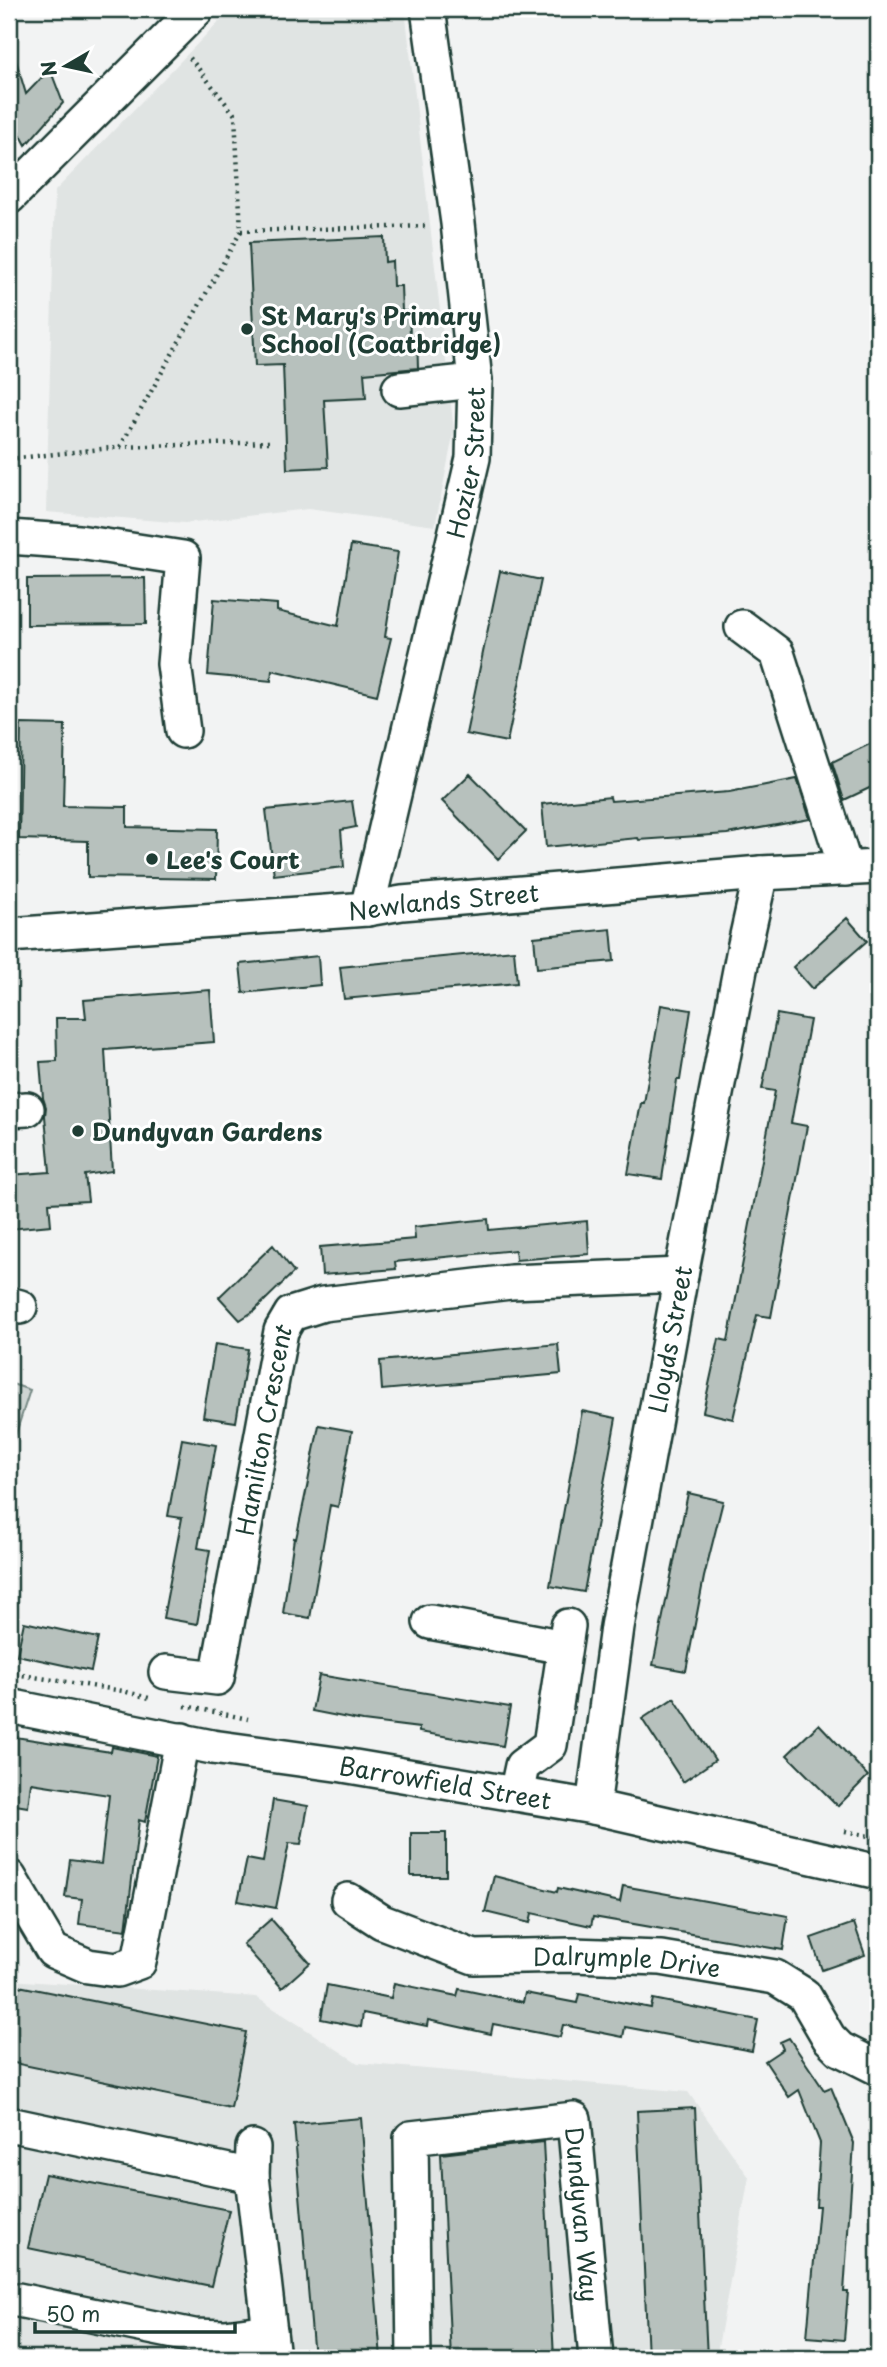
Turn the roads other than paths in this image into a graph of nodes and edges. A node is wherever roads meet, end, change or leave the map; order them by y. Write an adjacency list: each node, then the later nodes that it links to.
1 (197, 9): 3 (street)
2 (428, 9): 4 (street, Hozier Street)
3 (9, 197)
4 (475, 381): 5 (street); 11 (street, Hozier Street)
5 (399, 388)
6 (9, 537): 8 (street)
7 (742, 627): 9 (street)
8 (183, 731)
9 (862, 868): 10 (street, Newlands Street)
10 (761, 873): 11 (street, Newlands Street); 13 (street, Lloyds Street)
11 (366, 909): 12 (street, Newlands Street)
12 (9, 935)
13 (681, 1275): 15 (street, Hamilton Crescent); 19 (street, Lloyds Street)
14 (430, 1622): 18 (street)
15 (166, 1672)
16 (9, 1706): 17 (street, Barrowfield Street)
17 (197, 1743): 18 (street, Barrowfield Street); 21 (street)
18 (516, 1794): 19 (street, Barrowfield Street)
19 (593, 1807): 20 (street, Barrowfield Street)
20 (878, 1872)
21 (9, 1877)
22 (348, 1900): 23 (street, Dalrymple Drive)
23 (878, 2068)
24 (9, 2124): 26 (street)
25 (18, 2300): 26 (street)
26 (272, 2344)
27 (414, 2358): 28 (street, Dundyvan Way)
28 (596, 2358)

